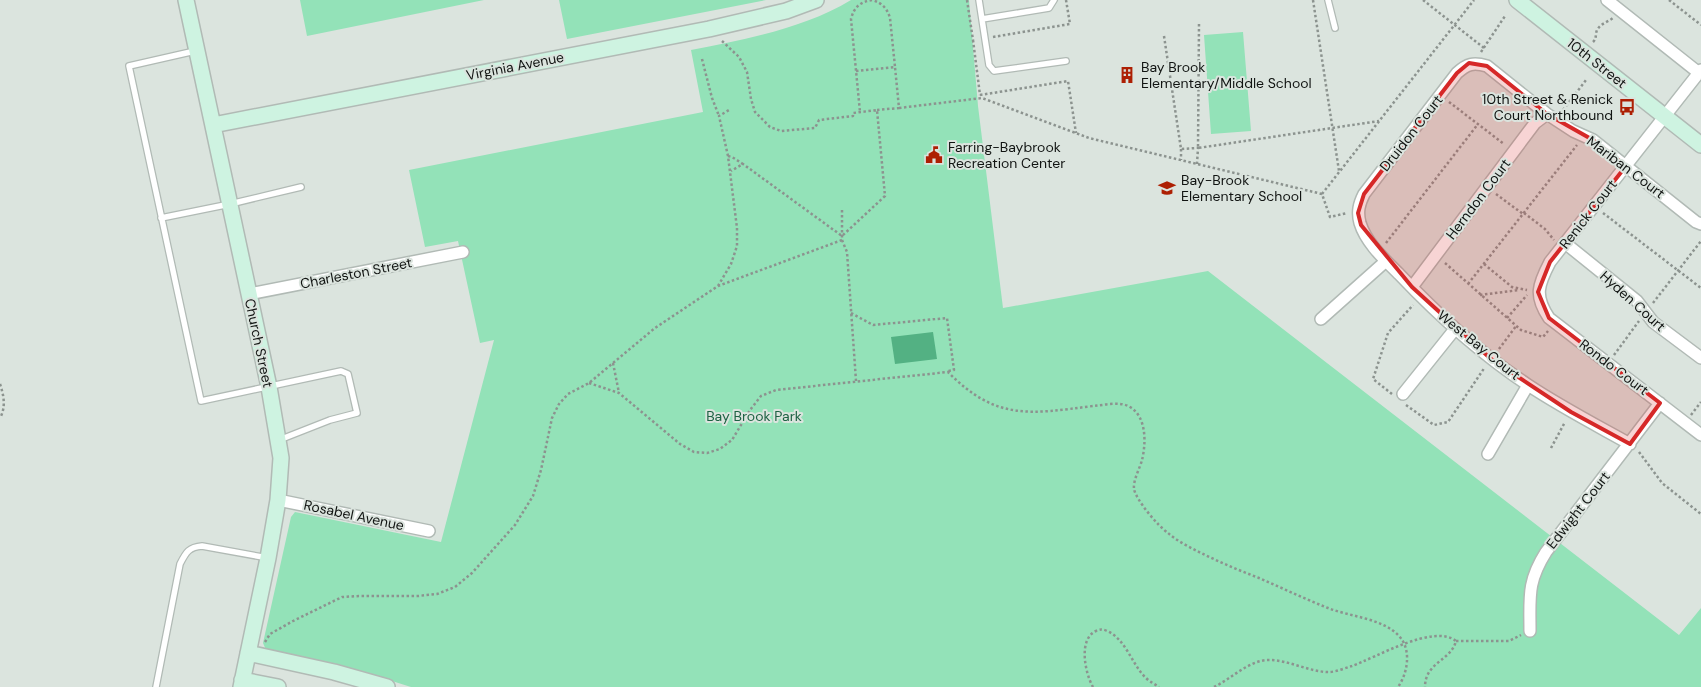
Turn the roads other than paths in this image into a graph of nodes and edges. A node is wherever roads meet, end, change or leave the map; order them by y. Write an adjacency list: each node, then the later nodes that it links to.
1 (186, 0): 10 (street, Church Street)
2 (816, 0): 16 (street, Virginia Avenue)
3 (979, 0): 8 (lane)
4 (1054, 0): 8 (lane)
5 (1328, 0): 9 (lane)
6 (1517, 0): 14 (street, 10th Street)
7 (1607, 0): 13 (street)
8 (982, 19): 11 (lane)
9 (1335, 28)
10 (197, 51): 16 (street, Church Street); 22 (lane)
11 (1066, 61)
12 (1475, 63): 15 (street, Mariban Court); 21 (street, Druidon Court)
13 (1700, 72): 14 (street, Renick Court)
14 (1665, 116): 17 (street, 10th Street); 18 (street, Renick Court)
15 (1551, 117): 18 (street, Mariban Court); 27 (street, Herndon Court)
16 (213, 126): 20 (street, Church Street)
17 (1701, 145)
18 (1626, 166): 23 (street, Mariban Court); 24 (street, Renick Court)
19 (300, 187): 20 (lane)
20 (230, 204): 22 (lane); 29 (street, Church Street)
21 (1358, 213): 26 (street, West Bay Court)
22 (161, 218): 34 (lane)
23 (1701, 224)
24 (1563, 246): 28 (street, Renick Court); 32 (street, Hyden Court)
25 (463, 252): 29 (street, Charleston Street)
26 (1382, 257): 27 (street, West Bay Court); 30 (street)
27 (1412, 287): 31 (street, West Bay Court)
28 (1538, 292): 36 (street, Rondo Court)
29 (249, 294): 34 (street, Church Street)
30 (1322, 319)
31 (1455, 329): 33 (street, West Bay Court); 35 (street)
32 (1701, 358)
33 (1528, 386): 39 (street, West Bay Court); 40 (street)
34 (269, 387): 38 (street, Church Street); 38 (lane)
35 (1403, 394)
36 (1660, 403): 37 (street, Rondo Court); 39 (street, Edwight Court)
37 (1701, 435)
38 (279, 440): 41 (street, Church Street)
39 (1630, 444): 44 (street, Edwight Court)
40 (1488, 454)
41 (278, 500): 42 (street, Rosabel Avenue); 43 (street, Church Street)
42 (429, 531)
43 (268, 558): 45 (street, Church Street); 47 (lane)
44 (1530, 631)
45 (255, 651): 46 (street, Church Street); 49 (street)
46 (241, 683): 48 (street)
47 (156, 687)
48 (278, 687)
49 (387, 687)

